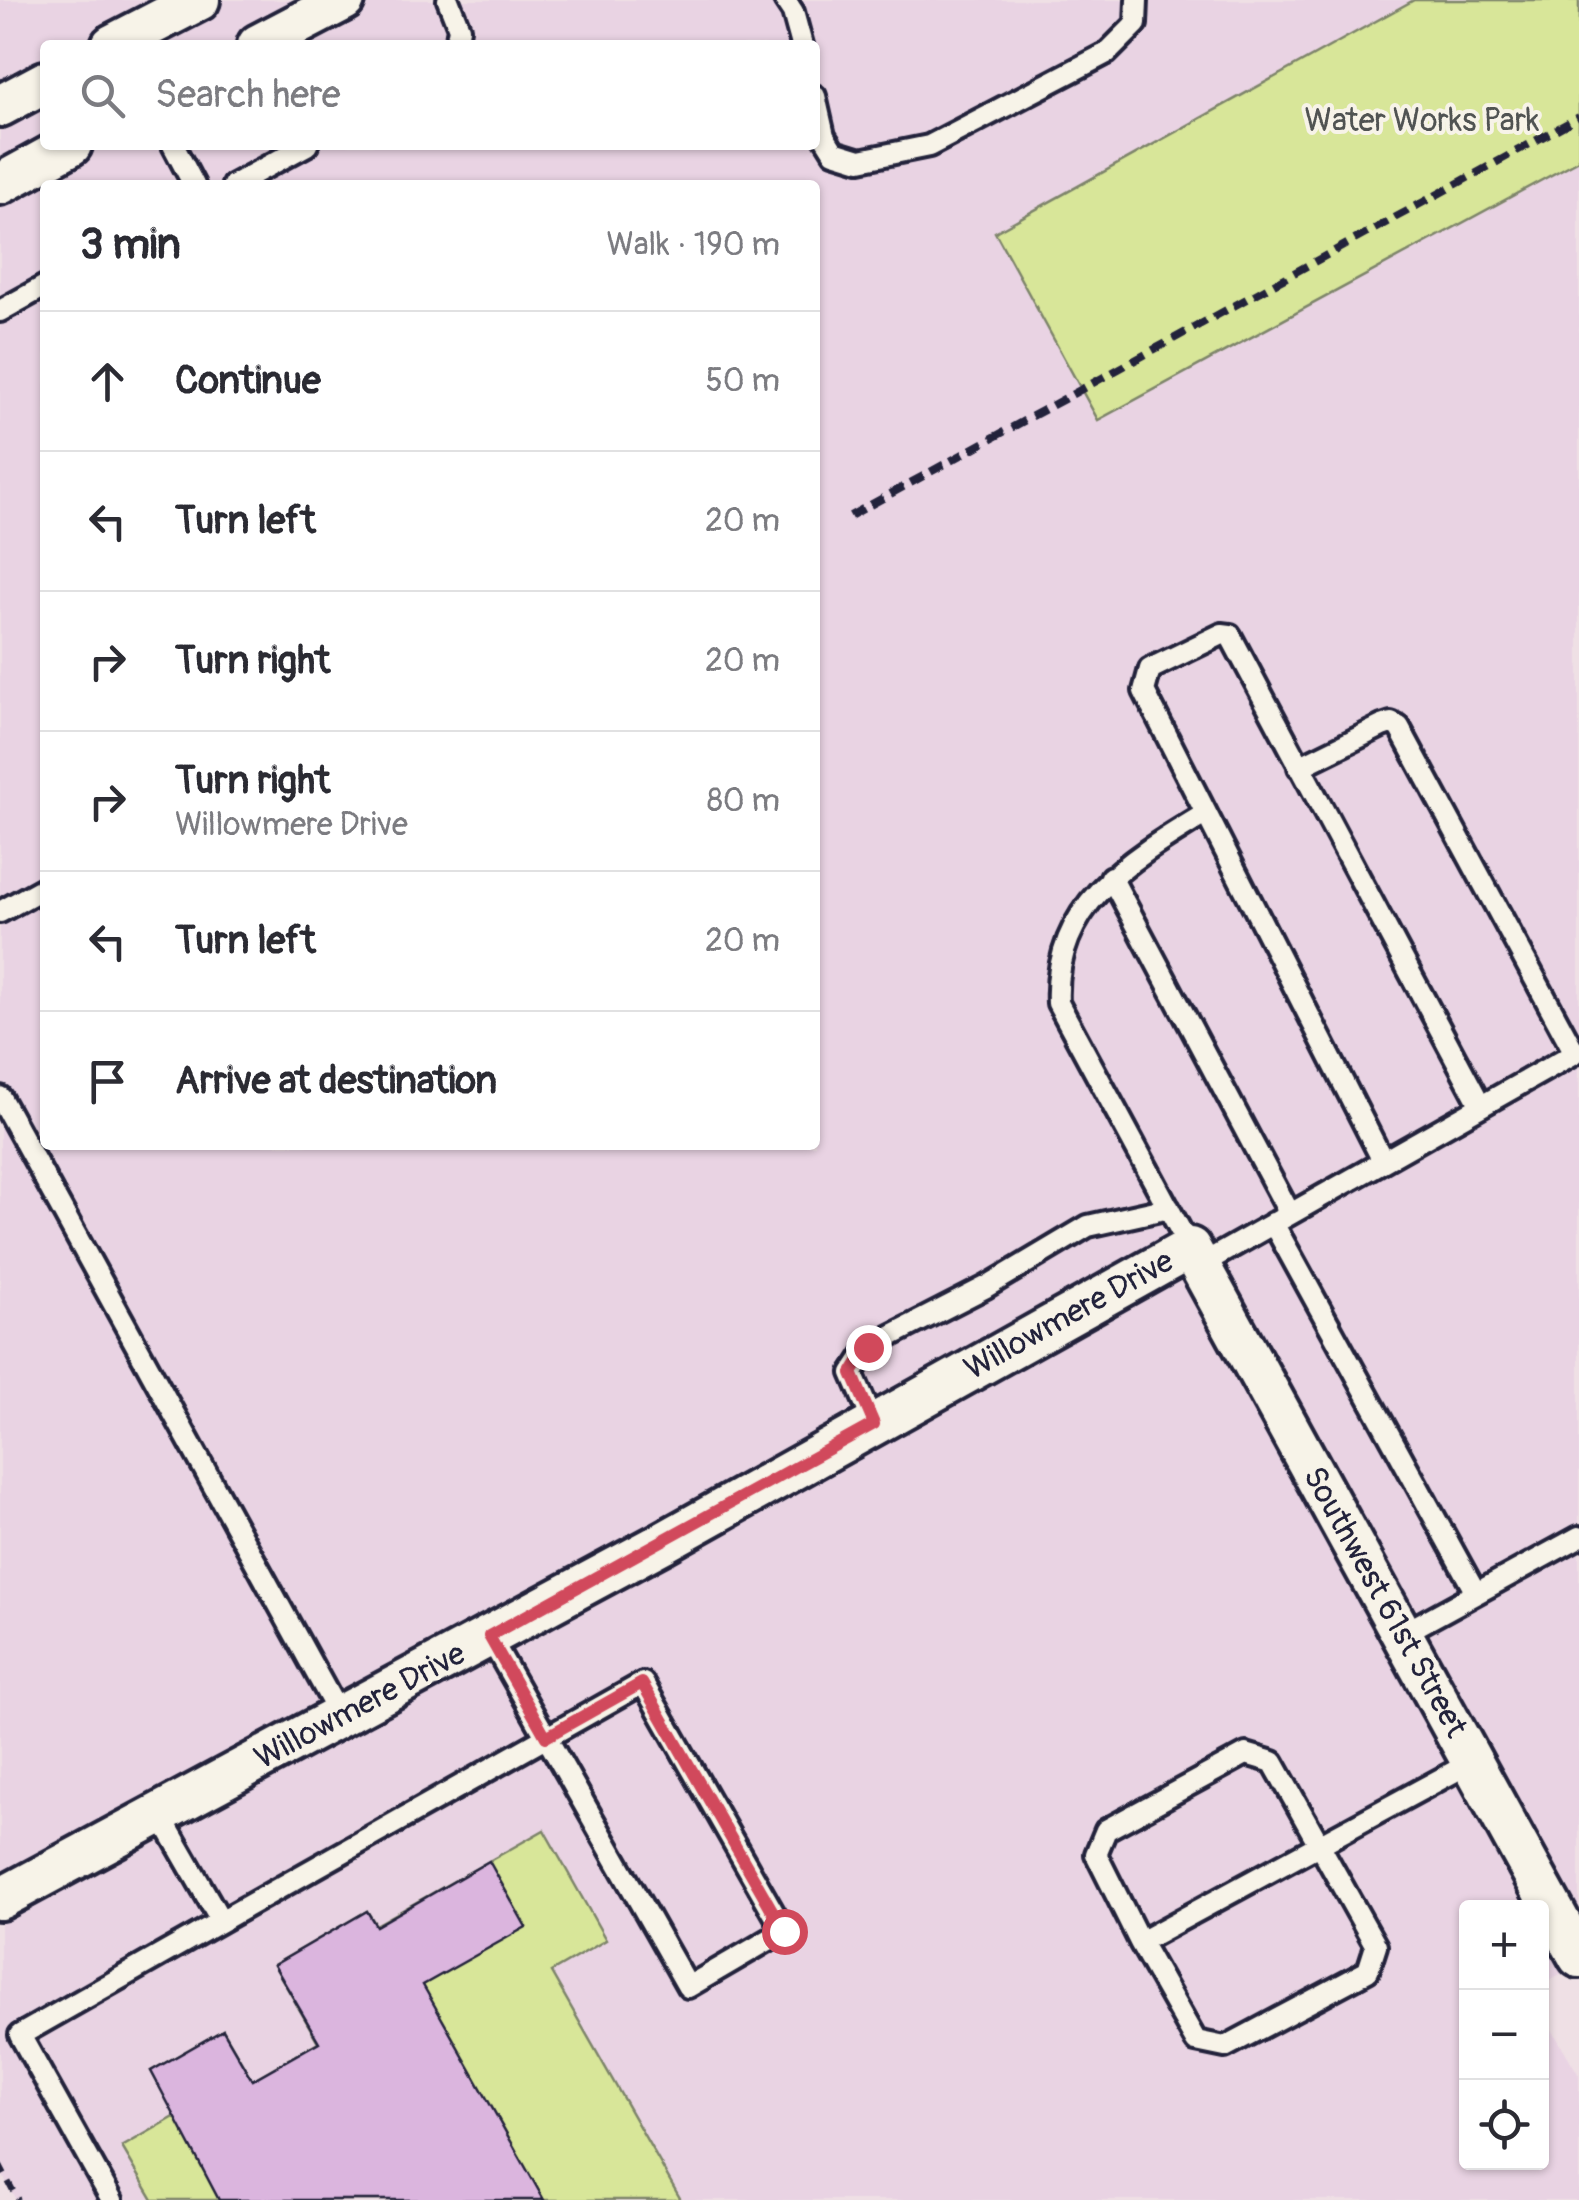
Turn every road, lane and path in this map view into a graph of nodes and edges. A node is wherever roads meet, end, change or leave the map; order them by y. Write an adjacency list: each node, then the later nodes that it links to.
1 (199, 0): 6 (street)
2 (344, 0): 7 (street)
3 (448, 0): 8 (lane)
4 (785, 0): 9 (lane)
5 (1137, 0): 12 (lane)
6 (124, 40)
7 (268, 40)
8 (457, 40)
9 (801, 40)
10 (40, 85): 11 (street)
11 (0, 106)
12 (820, 118)
13 (62, 150): 18 (street)
14 (176, 150): 16 (lane)
15 (298, 150): 17 (lane)
16 (191, 180)
17 (241, 180)
18 (0, 184)
19 (40, 289): 20 (lane)
20 (0, 311)
21 (1299, 767): 22 (lane); 27 (lane); 27 (lane)
22 (1205, 814): 23 (lane); 28 (lane)
23 (1111, 877): 29 (lane); 30 (lane)
24 (40, 890): 25 (lane)
25 (0, 912)
26 (0, 1098): 37 (lane)
27 (1481, 1106): 28 (lane)
28 (1384, 1162): 30 (lane)
29 (1168, 1208): 31 (lane); 32 (lane)
30 (1282, 1219): 31 (lane); 34 (lane)
31 (1195, 1256): 32 (street, Willowmere Drive); 35 (street, Southwest 61st Street)
32 (874, 1424): 36 (street, Willowmere Drive)
33 (1579, 1537): 34 (lane)
34 (1476, 1593): 35 (lane)
35 (1402, 1634): 39 (street, Southwest 61st Street)
36 (489, 1636): 37 (street, Willowmere Drive); 38 (lane)
37 (340, 1716): 40 (street, Willowmere Drive)
38 (546, 1737): 38 (lane); 43 (lane)
39 (1472, 1762): 41 (lane); 45 (street, Southwest 61st Street)
40 (159, 1814): 42 (street, Willowmere Drive); 43 (lane)
41 (1321, 1844): 44 (lane); 44 (lane); 44 (lane)
42 (0, 1899)
43 (221, 1921): 48 (lane)
44 (1140, 1942)
45 (1576, 1944)
46 (0, 2166): 47 (path)
47 (18, 2200)
48 (112, 2200)

